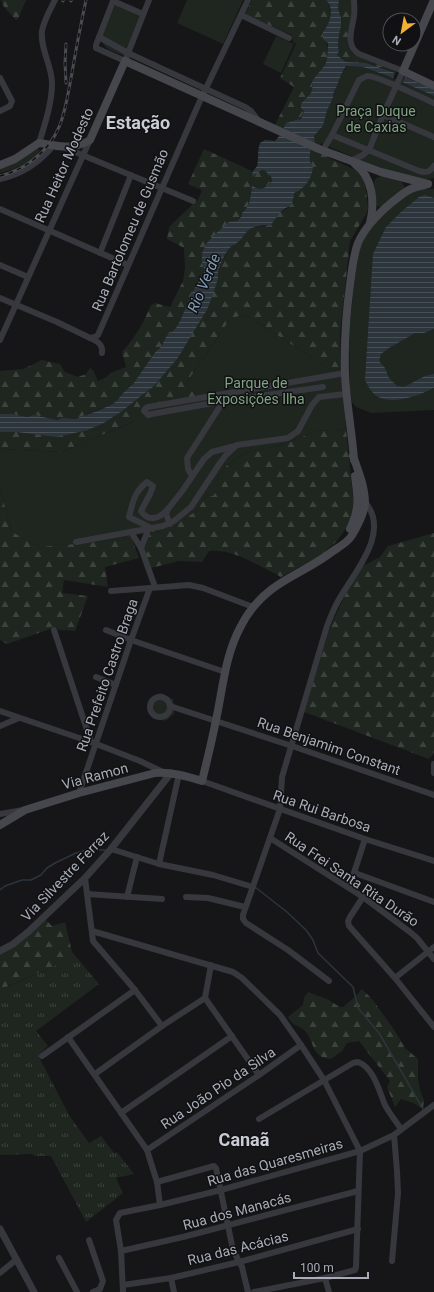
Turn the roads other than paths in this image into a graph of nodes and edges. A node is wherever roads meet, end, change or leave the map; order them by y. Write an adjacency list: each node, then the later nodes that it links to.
1 (55, 0): 23 (street)
2 (112, 0): 7 (street); 9 (street)
3 (149, 0): 7 (street, Rua Heitor Modesto)
4 (248, 0): 8 (street, Rua Bartolomeu de Gusmão)
5 (354, 0): 12 (street)
6 (434, 0): 12 (main road)
7 (143, 14): 11 (street, Rua Heitor Modesto)
8 (241, 15): 10 (street); 16 (street, Rua Bartolomeu de Gusmão)
9 (99, 37): 11 (street); 11 (street)
10 (289, 38)
11 (126, 57): 16 (main road); 22 (main road, Rua Heitor Modesto)
12 (403, 71): 14 (street); 15 (main road)
13 (0, 78): 18 (street)
14 (396, 86): 17 (street); 19 (street); 20 (street)
15 (434, 86)
16 (204, 92): 26 (main road); 38 (street, Rua Bartolomeu de Gusmão)
17 (434, 103)
18 (0, 111)
19 (383, 115): 21 (street); 27 (street)
20 (332, 135): 26 (street); 27 (street)
21 (434, 137)
22 (90, 140): 25 (main road); 28 (street, Rua Heitor Modesto)
23 (39, 143): 24 (main road); 30 (main road)
24 (53, 146): 25 (main road); 35 (street)
25 (62, 146): 28 (street)
26 (321, 149): 29 (main road)
27 (369, 150): 29 (street); 31 (street)
28 (83, 155): 33 (street); 45 (street, Rua Heitor Modesto)
29 (351, 161): 32 (main road); 36 (main road)
30 (0, 165)
31 (434, 166)
32 (381, 172): 34 (main road); 36 (main road)
33 (131, 175): 38 (street); 46 (street)
34 (403, 178): 37 (main road); 39 (main road)
35 (0, 179)
36 (369, 183): 41 (main road)
37 (431, 184): 39 (main road)
38 (161, 188): 40 (street); 48 (street, Rua Bartolomeu de Gusmão)
39 (406, 190): 42 (main road)
40 (193, 201)
41 (373, 203): 42 (main road); 44 (main road)
42 (385, 208): 44 (main road)
43 (0, 209): 45 (street)
44 (370, 224): 55 (main road)
45 (49, 230): 46 (street); 49 (street, Rua Heitor Modesto)
46 (100, 253): 48 (street)
47 (0, 264): 49 (street)
48 (128, 265): 52 (street, Rua Bartolomeu de Gusmão)
49 (28, 277): 51 (street, Rua Heitor Modesto)
50 (0, 298): 51 (street)
51 (16, 305): 52 (street); 53 (street, Rua Heitor Modesto)
52 (90, 338): 54 (street)
53 (0, 340)
54 (102, 353)
55 (345, 373): 57 (street); 58 (main road)
56 (323, 388): 59 (street)
57 (227, 394): 59 (street); 59 (street)
58 (346, 394): 60 (street); 61 (main road)
59 (224, 401): 62 (street)
60 (237, 445): 62 (street); 66 (street)
61 (354, 456): 63 (main road); 64 (main road)
62 (192, 476): 65 (street)
63 (358, 495): 64 (street); 71 (main road)
64 (365, 502): 71 (main road); 87 (street)
65 (168, 509): 66 (street); 67 (street)
66 (170, 524): 67 (street)
67 (150, 529): 68 (street); 70 (street)
68 (131, 532): 69 (street); 70 (street)
69 (76, 542)
70 (141, 548): 72 (street)
71 (333, 552): 74 (main road)
72 (153, 588): 73 (street); 74 (street); 77 (street, Rua Prefeito Castro Braga)
73 (110, 591)
74 (253, 608): 78 (main road)
75 (54, 630): 86 (street)
76 (106, 630): 77 (street)
77 (131, 640): 78 (street); 80 (street, Rua Prefeito Castro Braga)
78 (225, 672): 84 (main road)
79 (96, 677): 80 (street)
80 (116, 685): 86 (street, Rua Prefeito Castro Braga)
81 (170, 706): 84 (street, Rua Benjamim Constant)
82 (0, 711): 83 (street)
83 (19, 718): 85 (street); 86 (street)
84 (216, 720): 87 (street, Rua Benjamim Constant); 91 (main road)
85 (0, 726)
86 (93, 744): 89 (street); 92 (street, Rua Prefeito Castro Braga)
87 (292, 746): 93 (street, Rua Benjamim Constant); 94 (street)
88 (434, 764): 90 (street)
89 (172, 773): 91 (main road, Via Ramon); 92 (main road, Via Ramon); 100 (street, Via Silvestre Ferraz); 103 (street)
90 (434, 773)
91 (202, 781): 94 (street, Rua Rui Barbosa)
92 (79, 793): 95 (main road, Via Ramon)
93 (434, 795)
94 (280, 809): 98 (street); 99 (street, Rua Rui Barbosa)
95 (25, 810): 96 (street); 97 (main road, Via Ramon)
96 (0, 814)
97 (0, 825)
98 (270, 838): 106 (street); 107 (street, Rua Frei Santa Rita Durão)
99 (365, 839): 102 (street, Rua Rui Barbosa); 104 (street)
100 (111, 849): 101 (street); 105 (street, Via Silvestre Ferraz)
101 (137, 857): 103 (street); 109 (street)
102 (434, 861)
103 (159, 864): 106 (street)
104 (355, 873): 107 (street); 113 (street)
105 (85, 878): 108 (street); 117 (street, Via Silvestre Ferraz)
106 (253, 888): 114 (street)
107 (350, 888): 111 (street, Rua Frei Santa Rita Durão)
108 (87, 894): 109 (street); 115 (street)
109 (127, 897): 112 (street)
110 (186, 897): 114 (street)
111 (363, 898): 118 (street, Rua Frei Santa Rita Durão); 121 (street)
112 (162, 899)
113 (434, 902)
114 (245, 907): 122 (street)
115 (92, 931): 120 (street); 123 (street)
116 (434, 947): 118 (street)
117 (0, 951)
118 (428, 952): 119 (street, Rua Frei Santa Rita Durão); 121 (street)
119 (434, 959)
120 (211, 965): 124 (street); 129 (street)
121 (395, 978): 126 (street)
122 (329, 982)
123 (135, 990): 125 (street); 128 (street)
124 (205, 998): 125 (street); 127 (street)
125 (162, 1026): 131 (street)
126 (434, 1027)
127 (232, 1036): 132 (street); 135 (street)
128 (68, 1037): 130 (street); 131 (street)
129 (301, 1045): 132 (street, Rua João Pio da Silva); 133 (street)
130 (42, 1056)
131 (95, 1074): 135 (street)
132 (259, 1075): 139 (street, Rua João Pio da Silva)
133 (324, 1080): 136 (street); 137 (street); 140 (street)
134 (434, 1105): 137 (street, Rua das Quaresmeiras)
135 (121, 1113): 139 (street)
136 (259, 1119)
137 (401, 1129): 138 (street, Rua das Quaresmeiras)
138 (394, 1135): 140 (street, Rua das Quaresmeiras); 152 (street)
139 (147, 1150): 141 (street)
140 (360, 1151): 142 (street, Rua das Quaresmeiras); 143 (street)
141 (157, 1182): 142 (street); 144 (street)
142 (221, 1190): 144 (street, Rua das Quaresmeiras); 145 (street)
143 (358, 1191): 145 (street, Rua dos Manacás); 147 (street)
144 (160, 1205): 149 (street, Rua das Quaresmeiras)
145 (228, 1226): 149 (street, Rua dos Manacás); 153 (street)
146 (0, 1229): 151 (street)
147 (358, 1229): 153 (street, Rua das Acácias); 156 (street)
148 (89, 1240): 160 (street)
149 (121, 1251): 157 (street)
150 (59, 1258): 159 (street)
151 (17, 1259): 154 (street); 158 (street)
152 (392, 1261)
153 (239, 1262): 155 (street, Rua das Acácias); 163 (street)
154 (0, 1273)
155 (170, 1278): 157 (street, Rua das Acácias); 162 (street)
156 (325, 1278): 164 (street); 165 (street)
157 (123, 1285): 161 (street)
158 (34, 1292)
159 (77, 1292)
160 (93, 1292)
161 (123, 1292)
162 (174, 1292)
163 (248, 1292)
164 (254, 1292)
165 (329, 1292)

